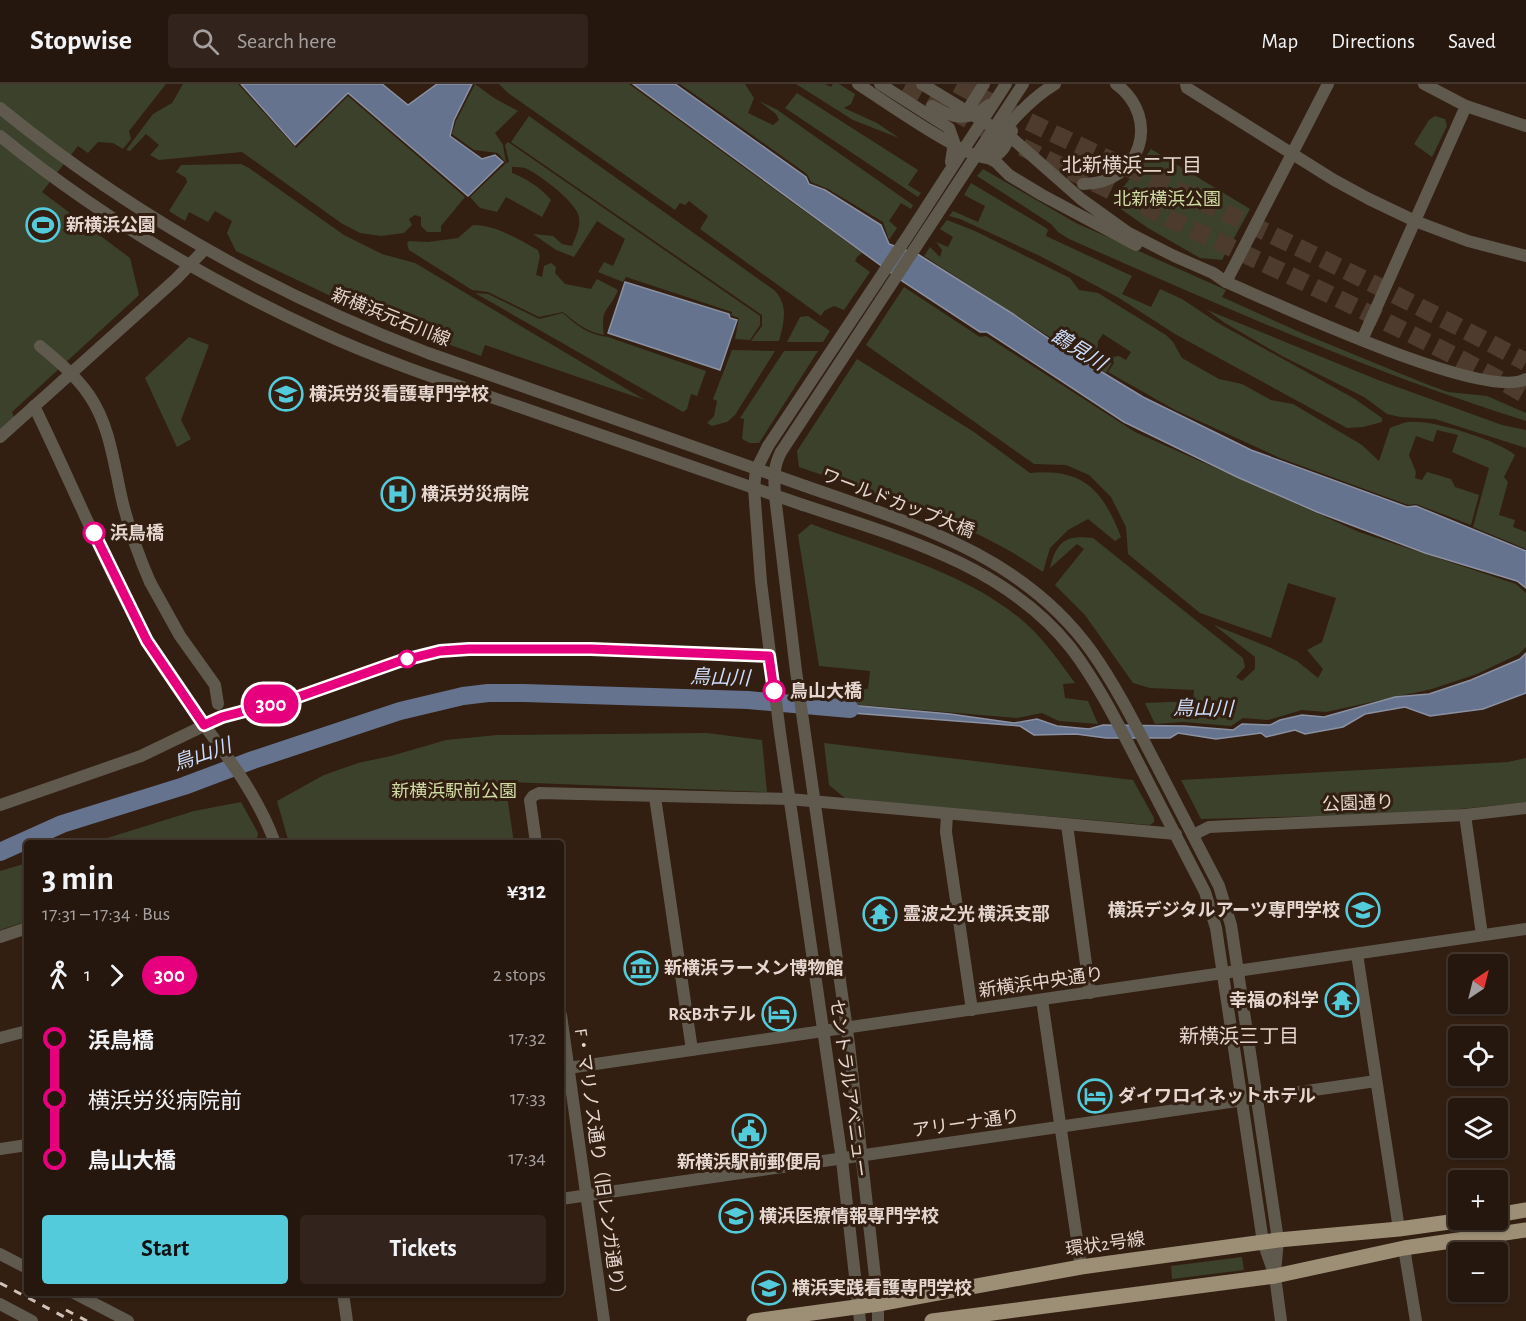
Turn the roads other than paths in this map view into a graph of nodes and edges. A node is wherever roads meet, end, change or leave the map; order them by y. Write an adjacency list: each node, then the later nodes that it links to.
1 (858, 84): 22 (street)
2 (880, 84): 24 (street, bridge)
3 (895, 84): 14 (street, bridge)
4 (922, 84): 17 (street)
5 (984, 84): 17 (street)
6 (1006, 84): 14 (street, bridge)
7 (1023, 84): 25 (street, bridge)
8 (1041, 84): 20 (street)
9 (1055, 84): 25 (street, bridge)
10 (1116, 84): 23 (street, bridge)
11 (1186, 84): 21 (street)
12 (1328, 84): 21 (street)
13 (1424, 84): 15 (street)
14 (996, 98): 24 (street, bridge)
15 (1466, 106): 18 (street); 26 (street)
16 (0, 108): 27 (street, 新横浜元石川線)
17 (967, 111): 20 (street)
18 (1526, 126)
19 (0, 136): 29 (street)
20 (1009, 137): 22 (street); 23 (street)
21 (1293, 153): 26 (street); 30 (street)
22 (984, 158): 30 (street)
23 (1042, 165): 30 (street)
24 (948, 172): 36 (street, bridge)
25 (960, 180): 37 (street, bridge)
26 (1415, 221): 28 (street); 31 (street)
27 (205, 249): 29 (street); 36 (street, 新横浜元石川線)
28 (1526, 256)
29 (190, 265): 34 (street); 39 (street)
30 (1226, 282): 31 (street)
31 (1362, 340): 33 (street)
32 (40, 346): 42 (street, bridge)
33 (1526, 379)
34 (34, 406): 35 (street); 43 (street)
35 (0, 437)
36 (756, 470): 37 (street, 新横浜元石川線); 39 (street, セントラルアベニュー)
37 (773, 476): 38 (street, 新横浜元石川線); 40 (street, セントラルアベニュー)
38 (805, 486): 53 (street, ワールドカップ大橋, bridge)
39 (754, 488): 40 (street); 41 (street, セントラルアベニュー)
40 (775, 496): 46 (street, セントラルアベニュー); 52 (street, ワールドカップ大橋, bridge)
41 (769, 656): 43 (street); 45 (street, セントラルアベニュー)
42 (218, 704)
43 (204, 725): 47 (street); 54 (street)
44 (655, 797): 45 (street); 55 (street); 70 (street)
45 (789, 799): 46 (street); 67 (street, セントラルアベニュー)
46 (814, 801): 49 (street); 66 (street, セントラルアベニュー)
47 (0, 805)
48 (1526, 808): 50 (street, 公園通り)
49 (947, 814): 51 (street); 65 (street)
50 (1465, 816): 53 (street, 公園通り); 58 (street)
51 (1067, 825): 52 (street); 63 (street)
52 (1176, 834): 62 (street, ワールドカップ大橋)
53 (1193, 835): 61 (street, ワールドカップ大橋)
54 (274, 840)
55 (536, 840)
56 (1526, 928): 58 (street, 新横浜中央通り)
57 (24, 929): 59 (street)
58 (1482, 935): 60 (street, 新横浜中央通り)
59 (0, 937)
60 (1357, 954): 61 (street, 新横浜中央通り); 72 (street)
61 (1238, 972): 62 (street, 新横浜中央通り); 73 (street, ワールドカップ大橋)
62 (1224, 974): 63 (street, 新横浜中央通り); 74 (street, ワールドカップ大橋)
63 (1090, 993): 64 (street, 新横浜中央通り)
64 (1042, 1000): 65 (street, 新横浜中央通り); 75 (street)
65 (972, 1010): 66 (street, 新横浜中央通り)
66 (847, 1028): 67 (street, 新横浜中央通り); 78 (street, セントラルアベニュー)
67 (823, 1031): 70 (street, 新横浜中央通り); 79 (street, セントラルアベニュー)
68 (24, 1032): 69 (street)
69 (0, 1038)
70 (692, 1050): 71 (street, 新横浜中央通り)
71 (565, 1068): 80 (street, F・マリノス通り（旧レンガ通り）)
72 (1376, 1081): 73 (street, アリーナ通り); 85 (street)
73 (1257, 1099): 74 (street, アリーナ通り); 87 (street, ワールドカップ大橋)
74 (1243, 1101): 75 (street, アリーナ通り); 87 (street, ワールドカップ大橋)
75 (1061, 1128): 78 (street, アリーナ通り); 91 (street)
76 (24, 1145): 77 (street)
77 (0, 1149)
78 (863, 1157): 79 (street, アリーナ通り); 95 (street, セントラルアベニュー)
79 (842, 1160): 80 (street, アリーナ通り); 97 (street, セントラルアベニュー)
80 (587, 1196): 81 (street, アリーナ通り); 99 (street, F・マリノス通り（旧レンガ通り）)
81 (564, 1199)
82 (1526, 1210): 83 (main road)
83 (1508, 1213)
84 (1448, 1222): 85 (main road, 環状2号線)
85 (1399, 1229): 87 (main road, 環状2号線)
86 (1526, 1230): 88 (main road)
87 (1271, 1241): 91 (main road, 環状2号線); 92 (street)
88 (1404, 1248): 92 (main road); 107 (street)
89 (0, 1254): 90 (street)
90 (24, 1267)
91 (1081, 1267): 95 (main road, 環状2号線)
92 (1275, 1276): 98 (main road); 106 (street)
93 (80, 1296): 101 (street)
94 (343, 1296): 102 (street)
95 (878, 1304): 97 (main road, 環状2号線); 104 (street, セントラルアベニュー)
96 (1, 1306): 100 (street)
97 (859, 1314): 103 (main road, 環状2号線)
98 (1021, 1315): 105 (main road)
99 (599, 1320)
100 (32, 1321)
101 (128, 1321)
102 (347, 1321)
103 (754, 1321)
104 (878, 1321)
105 (932, 1321)
106 (1281, 1321)
107 (1416, 1321)

